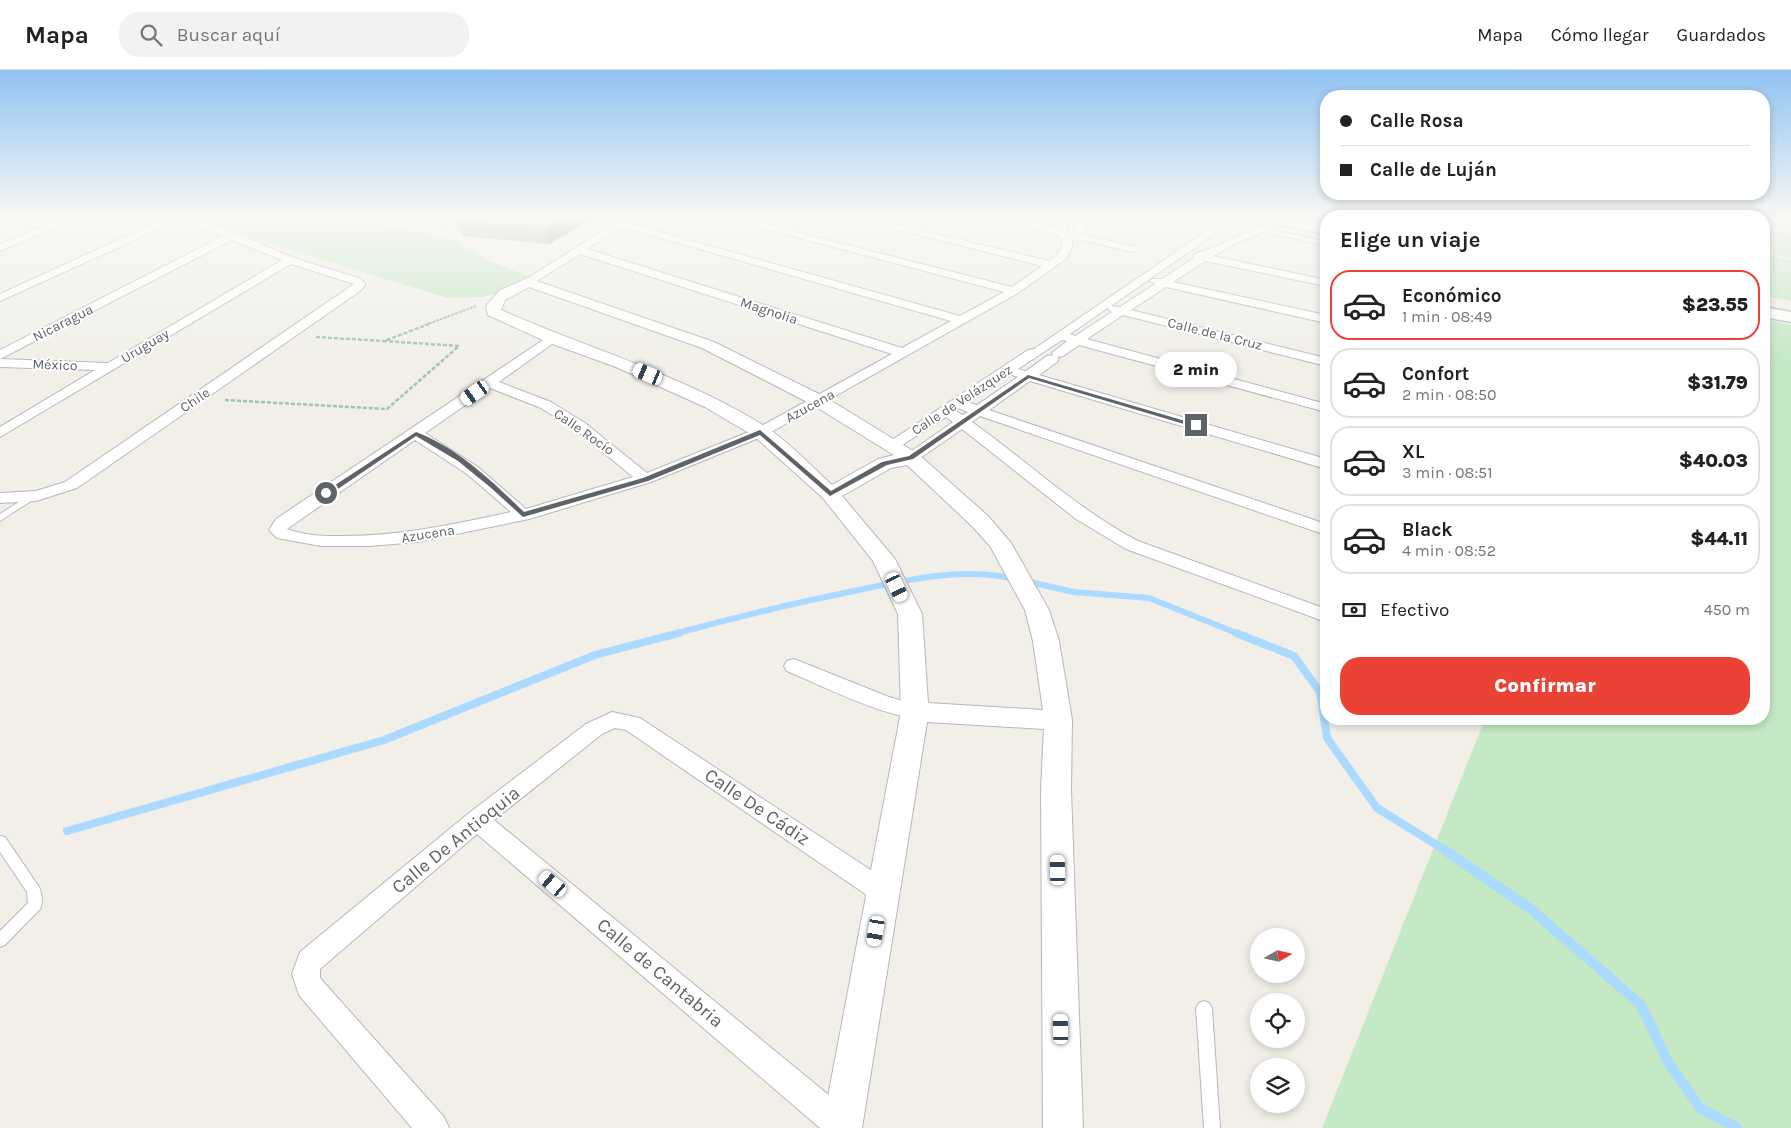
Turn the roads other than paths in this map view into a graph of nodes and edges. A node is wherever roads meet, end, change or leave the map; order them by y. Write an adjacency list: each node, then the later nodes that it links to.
1 (69, 266): 18 (street)
2 (173, 266): 34 (street, Nicaragua)
3 (279, 266): 37 (street, Uruguay)
4 (311, 266): 55 (street, Chile)
5 (552, 266): 14 (street)
6 (630, 266): 33 (street, Magnolia)
7 (772, 266): 27 (street)
8 (918, 266): 17 (street)
9 (1050, 266): 17 (street, Azucena)
10 (1163, 266): 13 (street, Calle de Velázquez)
11 (1188, 266): 15 (street, Calle de Velázquez)
12 (1247, 266): 16 (street)
13 (1145, 278): 15 (street); 20 (street, Calle de Velázquez)
14 (528, 282): 30 (street); 41 (street)
15 (1162, 282): 22 (street, Calle de Velázquez); 26 (street)
16 (1320, 282)
17 (1014, 291): 27 (street, Azucena)
18 (0, 298)
19 (1770, 305): 21 (main road)
20 (1103, 306): 22 (street, Calle de la Cruz); 29 (street, Calle de Velázquez)
21 (1791, 309)
22 (1120, 311): 31 (street, Calle de Velázquez); 35 (street, Calle de la Cruz)
23 (1770, 313): 25 (main road)
24 (1770, 317): 28 (street)
25 (1791, 317)
26 (1320, 318)
27 (961, 320): 33 (street, Azucena)
28 (1791, 321)
29 (1060, 336): 31 (street); 32 (street, Calle de Velázquez)
30 (553, 339): 40 (street); 46 (street)
31 (1077, 341): 39 (street, Calle de Velázquez); 43 (street)
32 (1037, 351): 38 (street, Calle de Velázquez)
33 (903, 353): 41 (street, Azucena)
34 (0, 355)
35 (1320, 361)
36 (0, 362): 37 (street, México)
37 (110, 367): 47 (street, Uruguay)
38 (1009, 370): 39 (street); 42 (street, Calle de Velázquez)
39 (1028, 376): 44 (street, Calle de Velázquez); 51 (street)
40 (490, 383): 48 (street); 52 (street, Calle Rocío)
41 (819, 401): 46 (street, Azucena); 49 (street)
42 (951, 406): 44 (street); 45 (street); 49 (street, Calle de Velázquez)
43 (1320, 406)
44 (978, 411): 45 (street, Calle de Velázquez); 58 (street)
45 (964, 422): 50 (street, Calle de Velázquez); 59 (street)
46 (760, 432): 52 (street, Azucena); 53 (street)
47 (0, 433)
48 (416, 434): 56 (street); 56 (street, Azucena)
49 (888, 454): 50 (street); 53 (street)
50 (911, 458): 62 (street)
51 (1320, 462)
52 (645, 479): 56 (street, Azucena)
53 (830, 494): 61 (street)
54 (0, 498): 55 (street, Chile)
55 (28, 499): 57 (lane)
56 (523, 515)
57 (0, 518)
58 (1320, 528)
59 (1320, 614)
60 (794, 666): 61 (street)
61 (915, 712): 62 (street); 66 (street)
62 (1058, 720): 71 (street)
63 (632, 723): 64 (street, Calle De Antioquia); 66 (street, Calle De Cádiz)
64 (477, 820): 69 (street, Calle de Cantabria); 70 (street, Calle De Antioquia)
65 (0, 841): 67 (lane)
66 (882, 892): 69 (street)
67 (0, 941)
68 (1204, 1008): 72 (lane)
69 (842, 1127)
70 (433, 1128)
71 (1063, 1128)
72 (1212, 1128)

